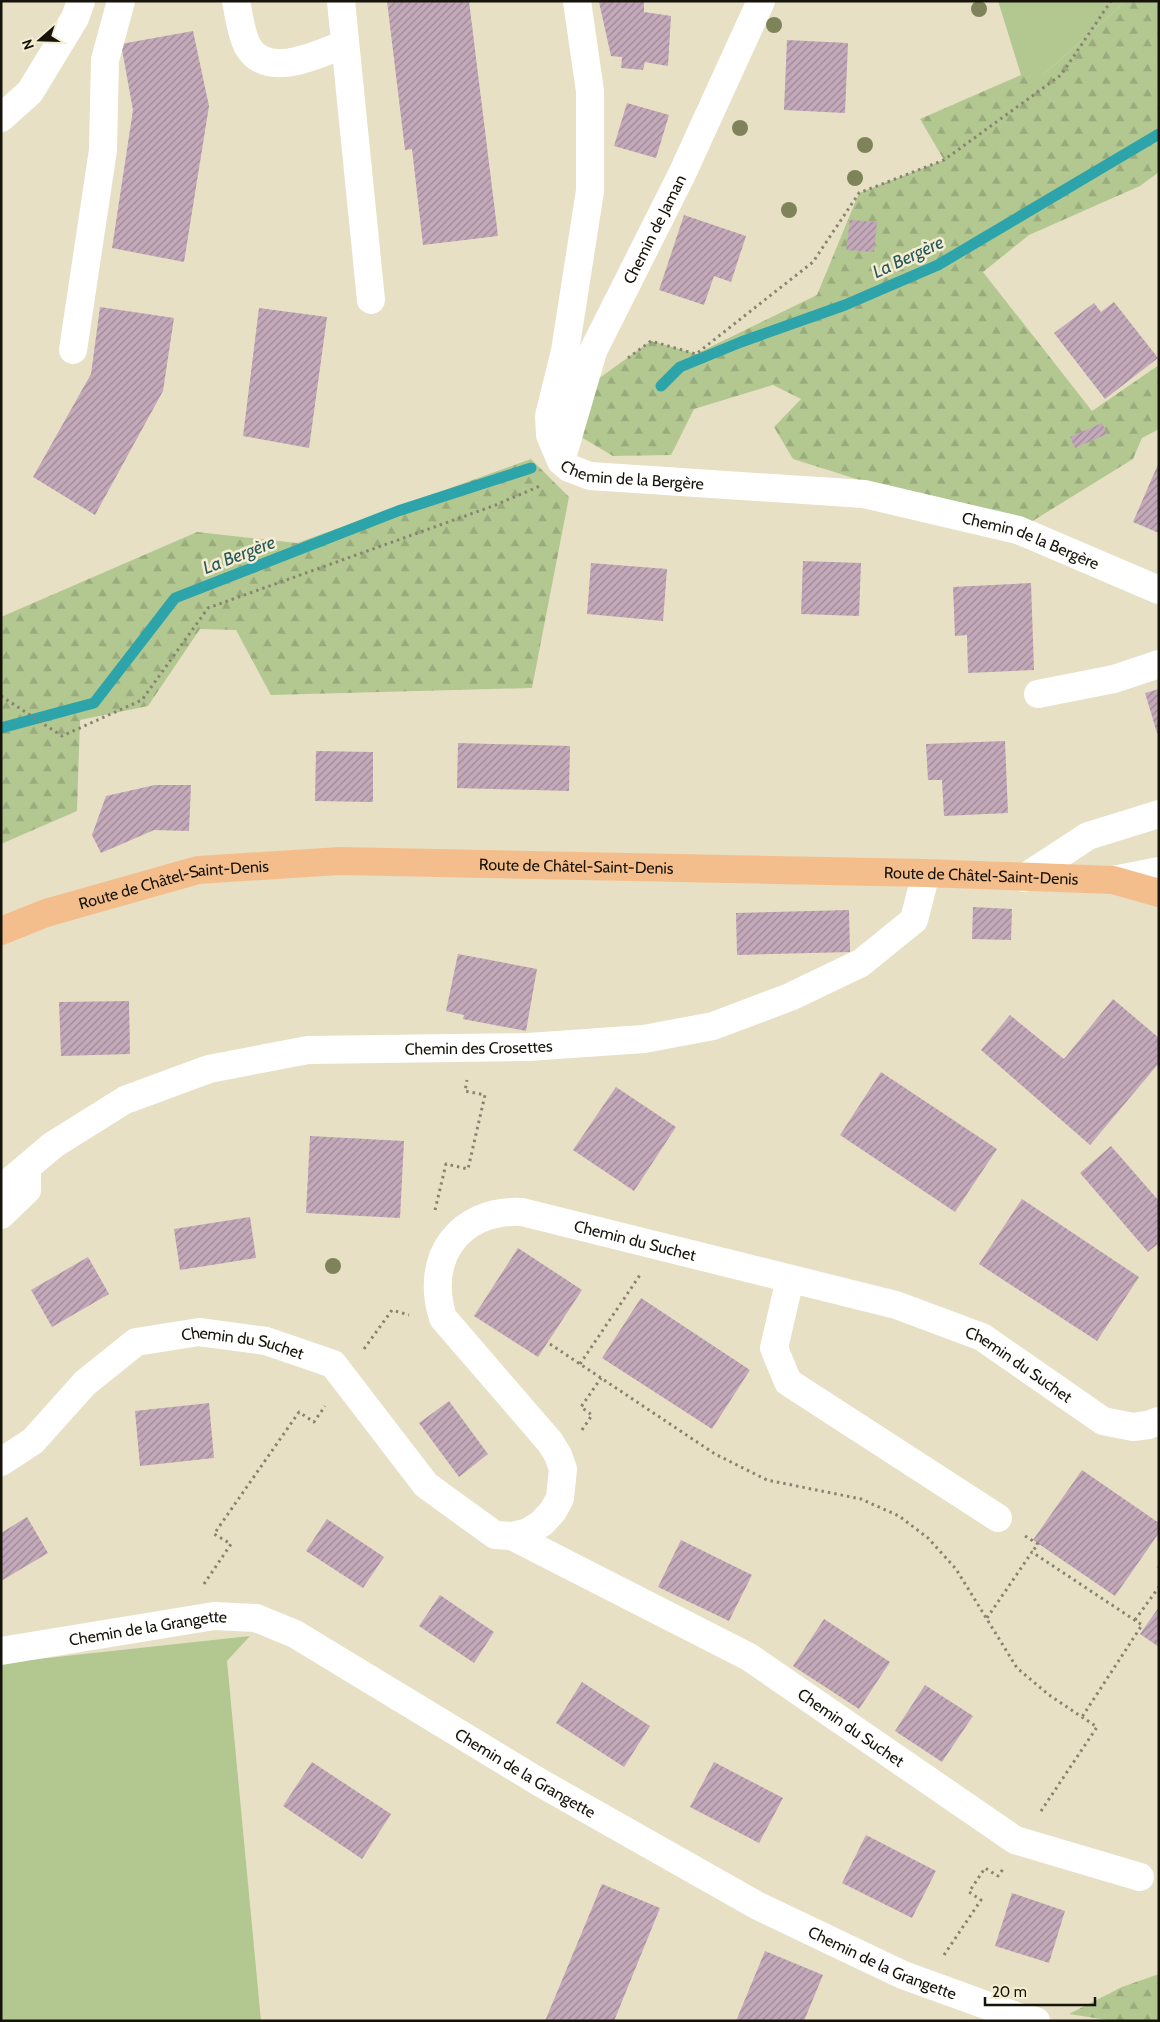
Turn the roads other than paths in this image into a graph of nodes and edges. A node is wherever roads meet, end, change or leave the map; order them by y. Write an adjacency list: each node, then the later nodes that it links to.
1 (81, 1): 8 (street)
2 (121, 1): 10 (street)
3 (236, 1): 7 (street)
4 (341, 1): 7 (street)
5 (577, 1): 11 (street, Chemin de la Bergère)
6 (761, 1): 11 (street, Chemin de Jaman)
7 (345, 44): 9 (street)
8 (1, 118)
9 (370, 300)
10 (73, 350)
11 (560, 461): 12 (street, Chemin de la Bergère)
12 (1159, 590)
13 (1159, 664): 14 (street)
14 (1038, 694)
15 (1159, 814): 18 (street)
16 (1159, 871): 19 (street)
17 (926, 873): 18 (main road, Route de Châtel-Saint-Denis); 21 (main road, Route de Châtel-Saint-Denis); 22 (street, Chemin des Crosettes)
18 (1024, 878): 19 (main road, Route de Châtel-Saint-Denis)
19 (1113, 880): 20 (main road, Route de Châtel-Saint-Denis)
20 (1159, 893)
21 (1, 932)
22 (27, 1166): 23 (street, Chemin des Crosettes); 24 (street)
23 (1, 1189)
24 (1, 1215)
25 (790, 1279): 26 (street, Chemin du Suchet); 28 (street); 29 (street, Chemin du Suchet)
26 (1159, 1421)
27 (1, 1462): 29 (street, Chemin du Suchet)
28 (998, 1518)
29 (512, 1536): 31 (street, Chemin du Suchet)
30 (1, 1651): 32 (street, Chemin de la Grangette)
31 (1140, 1877)
32 (1036, 2021)

